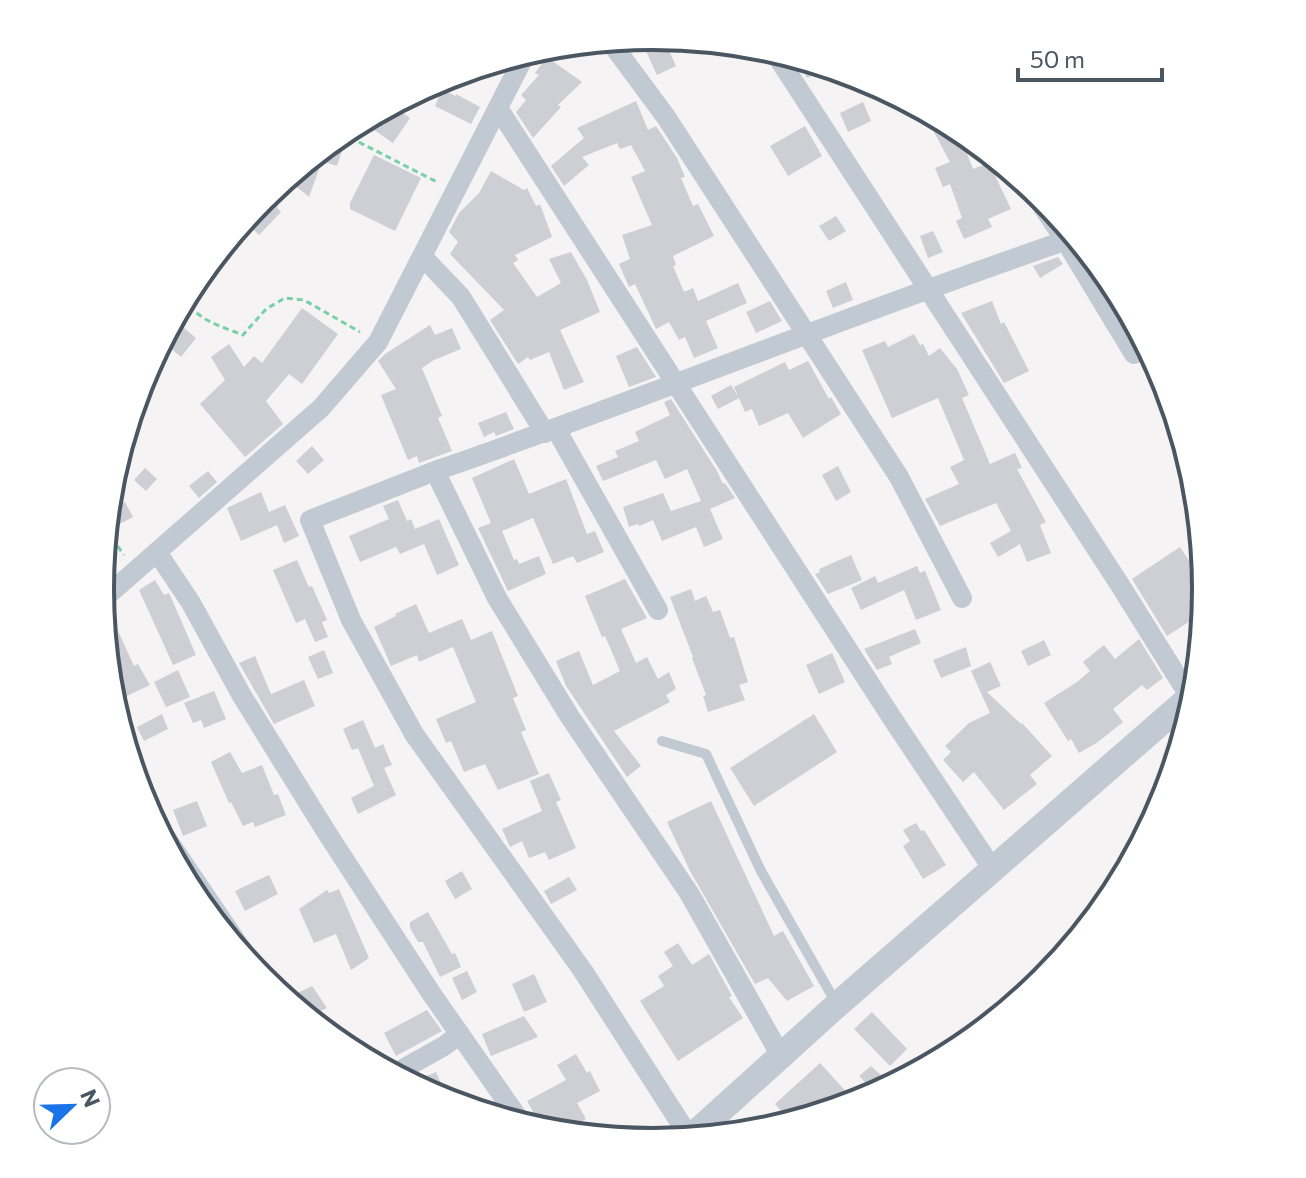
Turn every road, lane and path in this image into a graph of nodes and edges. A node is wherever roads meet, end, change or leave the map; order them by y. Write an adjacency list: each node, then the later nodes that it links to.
1 (617, 51): 12 (street)
2 (783, 66): 10 (street)
3 (519, 67): 4 (street)
4 (498, 108): 6 (street); 15 (street)
5 (355, 140): 6 (path)
6 (456, 190): 8 (street)
7 (1063, 240): 10 (street)
8 (423, 257): 13 (street); 16 (street)
9 (1089, 273): 14 (street)
10 (928, 289): 12 (street); 24 (street)
11 (193, 308): 13 (path)
12 (807, 334): 15 (street); 22 (street)
13 (378, 342): 19 (street)
14 (1134, 354)
15 (675, 383): 16 (street); 27 (street)
16 (551, 431): 17 (street); 23 (street)
17 (435, 471): 30 (street); 34 (street)
18 (116, 544): 20 (path)
19 (157, 552): 20 (street); 29 (street)
20 (136, 570): 21 (street)
21 (114, 589)
22 (962, 598)
23 (658, 610)
24 (1184, 681)
25 (1179, 707): 27 (street)
26 (662, 741): 28 (lane)
27 (992, 868): 28 (street)
28 (837, 1005): 30 (street)
29 (460, 1034): 31 (street); 32 (street)
30 (781, 1056): 33 (street)
31 (406, 1067)
32 (512, 1110)
33 (704, 1125)
34 (683, 1127)

